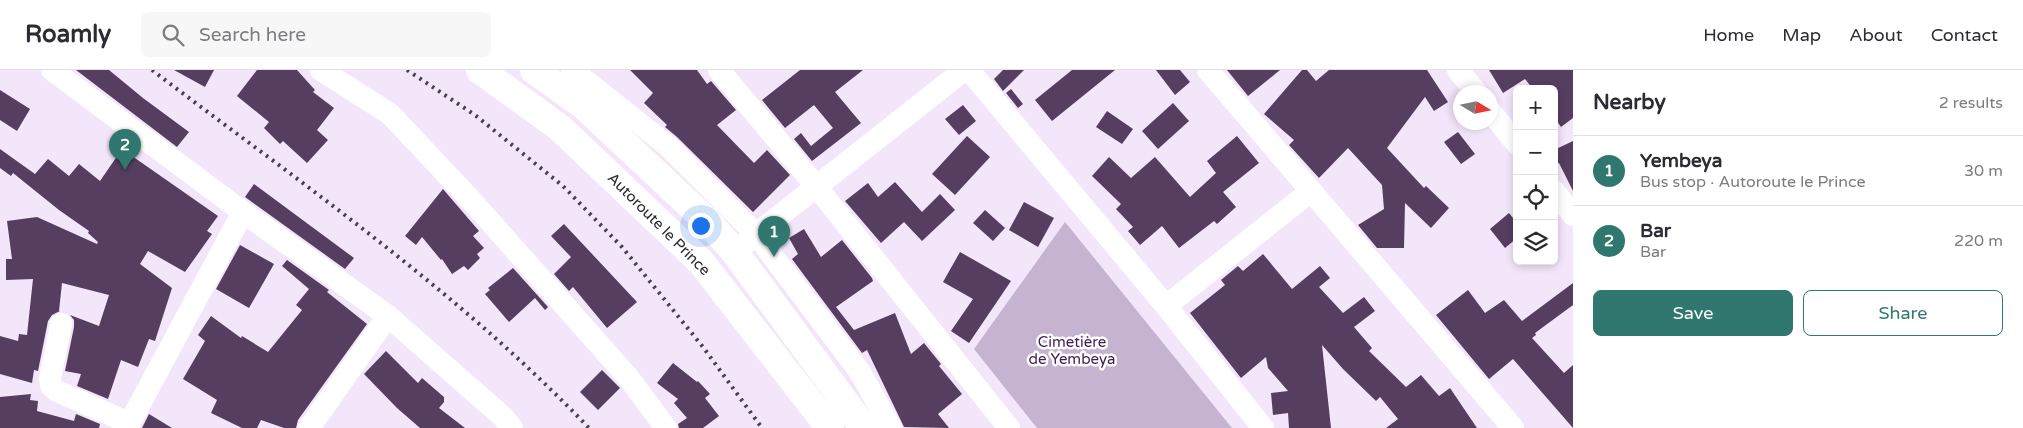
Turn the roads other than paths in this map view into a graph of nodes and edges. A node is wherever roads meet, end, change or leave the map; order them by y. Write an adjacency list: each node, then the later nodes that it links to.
1 (52, 70): 17 (street)
2 (321, 70): 27 (street)
3 (480, 70): 28 (main road, Autoroute le Prince)
4 (534, 70): 20 (main road)
5 (572, 70): 19 (street)
6 (719, 70): 14 (street)
7 (964, 70): 14 (street)
8 (968, 70): 21 (street)
9 (1208, 70): 15 (street)
10 (1458, 70): 11 (street)
11 (1470, 85)
12 (1498, 121): 13 (street)
13 (1513, 139)
14 (816, 186): 19 (street); 31 (street)
15 (1311, 191): 21 (street); 33 (street)
16 (1558, 197): 18 (street)
17 (243, 212): 22 (street); 24 (street)
18 (1573, 215)
19 (756, 234): 20 (street); 30 (street)
20 (734, 251): 29 (main road)
21 (1166, 306): 32 (street)
22 (388, 316): 25 (street); 26 (street)
23 (61, 324): 24 (street)
24 (128, 425)
25 (309, 428)
26 (512, 428)
27 (666, 428)
28 (830, 428)
29 (864, 428)
30 (892, 428)
31 (1009, 428)
32 (1263, 428)
33 (1513, 428)

